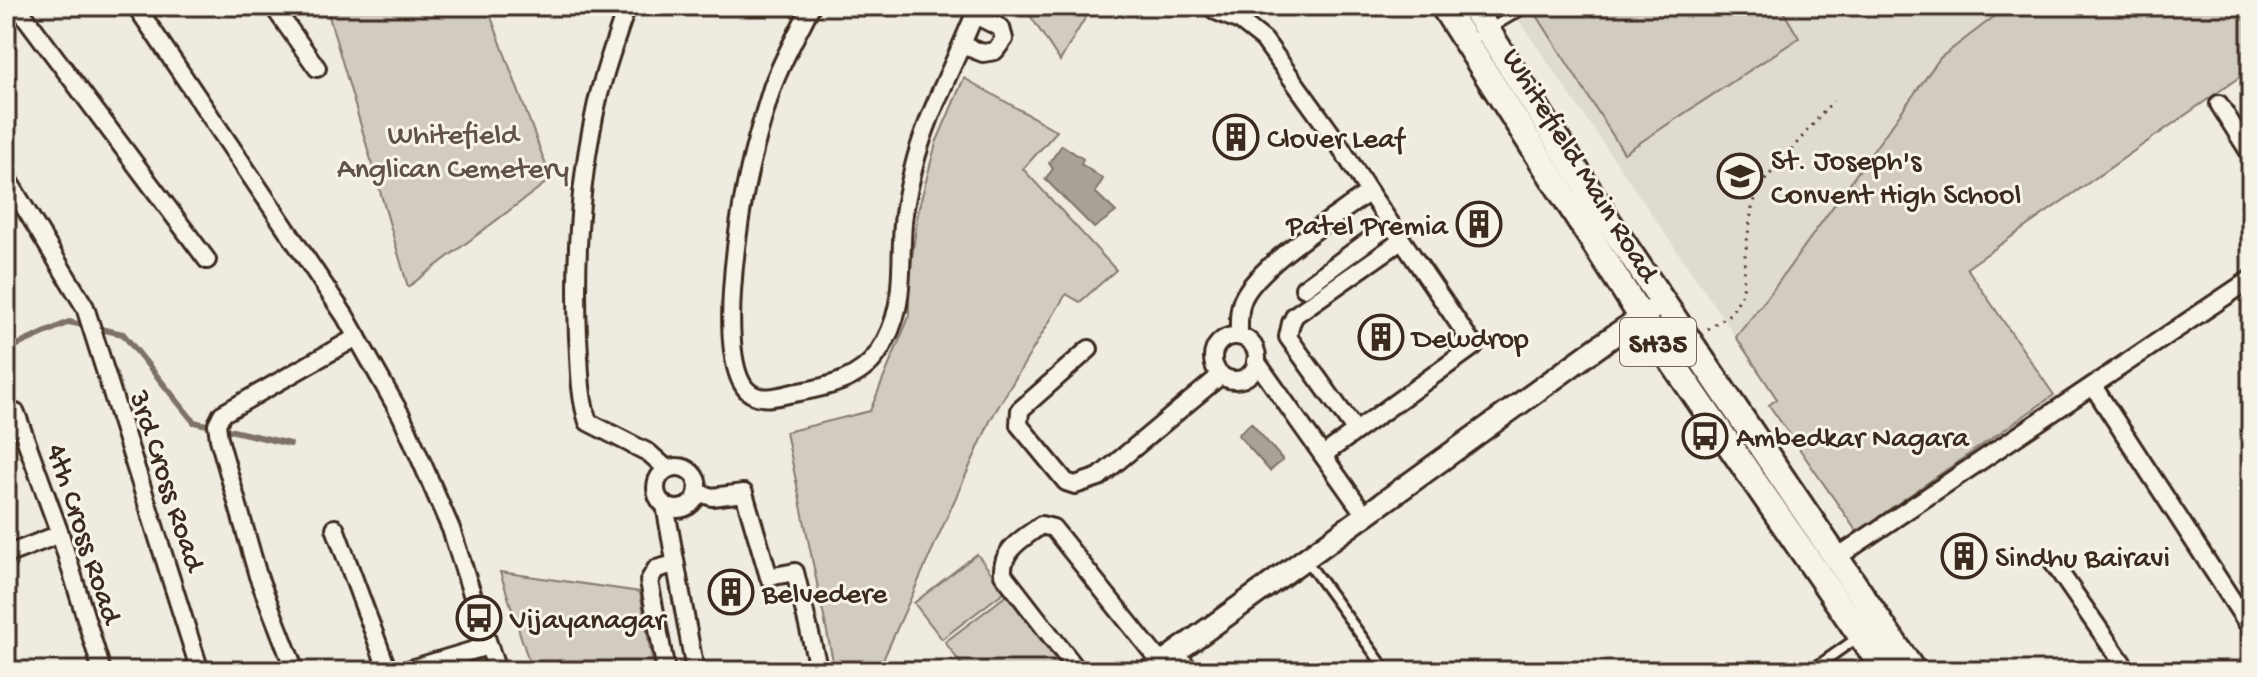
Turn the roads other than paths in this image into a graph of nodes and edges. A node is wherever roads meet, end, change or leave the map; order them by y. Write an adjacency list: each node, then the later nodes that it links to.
1 (17, 6): 20 (street)
2 (136, 6): 26 (street)
3 (273, 6): 13 (street)
4 (627, 6): 34 (street)
5 (811, 6): 12 (street)
6 (1210, 6): 10 (street)
7 (1443, 6): 11 (main road, Whitefield Main Road / SH35)
8 (1472, 6): 11 (main road, Whitefield Main Road / SH35)
9 (1528, 6): 11 (lane)
10 (1240, 14): 17 (street)
11 (1477, 36): 23 (main road, Whitefield Main Road / SH35); 24 (main road, Whitefield Main Road / SH35)
12 (962, 45)
13 (317, 68)
14 (2219, 104): 15 (street)
15 (2251, 155)
16 (6, 177): 50 (street, 3rd Cross Road)
17 (1369, 192): 18 (street); 25 (street)
18 (1390, 225): 19 (street); 22 (street)
19 (1401, 241): 32 (street); 32 (street)
20 (207, 260)
21 (2251, 279): 30 (street)
22 (1304, 288)
23 (1662, 303): 24 (street); 41 (main road, Whitefield Main Road / SH35)
24 (1642, 318): 37 (street); 46 (main road, Whitefield Main Road / SH35)
25 (1239, 336): 28 (street); 29 (street)
26 (357, 337): 47 (street); 51 (street)
27 (1089, 349): 29 (street)
28 (1256, 361): 29 (street); 33 (street)
29 (1221, 375)
30 (2093, 386): 41 (street); 45 (street)
31 (16, 413): 39 (street, 4th Cross Road)
32 (1355, 430): 33 (street)
33 (1323, 455): 37 (street)
34 (667, 469): 35 (street); 36 (street)
35 (697, 492): 36 (street); 57 (street)
36 (665, 505): 43 (street)
37 (1365, 515): 42 (street)
38 (335, 528): 52 (street)
39 (60, 534): 40 (street); 49 (street, 4th Cross Road)
40 (6, 555)
41 (1836, 558): 63 (main road, Whitefield Main Road / SH35)
42 (1305, 559): 48 (street); 60 (lane)
43 (675, 564): 55 (street); 56 (street)
44 (2054, 564): 64 (street)
45 (2251, 629)
46 (1861, 636): 61 (lane); 62 (main road, Whitefield Main Road / SH35)
47 (488, 646): 53 (street); 54 (street)
48 (1162, 662): 58 (street); 59 (street)
49 (102, 671)
50 (200, 671)
51 (295, 671)
52 (388, 671)
53 (404, 671)
54 (497, 671)
55 (666, 671)
56 (695, 671)
57 (819, 671)
58 (1078, 671)
59 (1190, 671)
60 (1387, 671)
61 (1810, 671)
62 (1885, 671)
63 (1913, 671)
64 (2128, 671)

